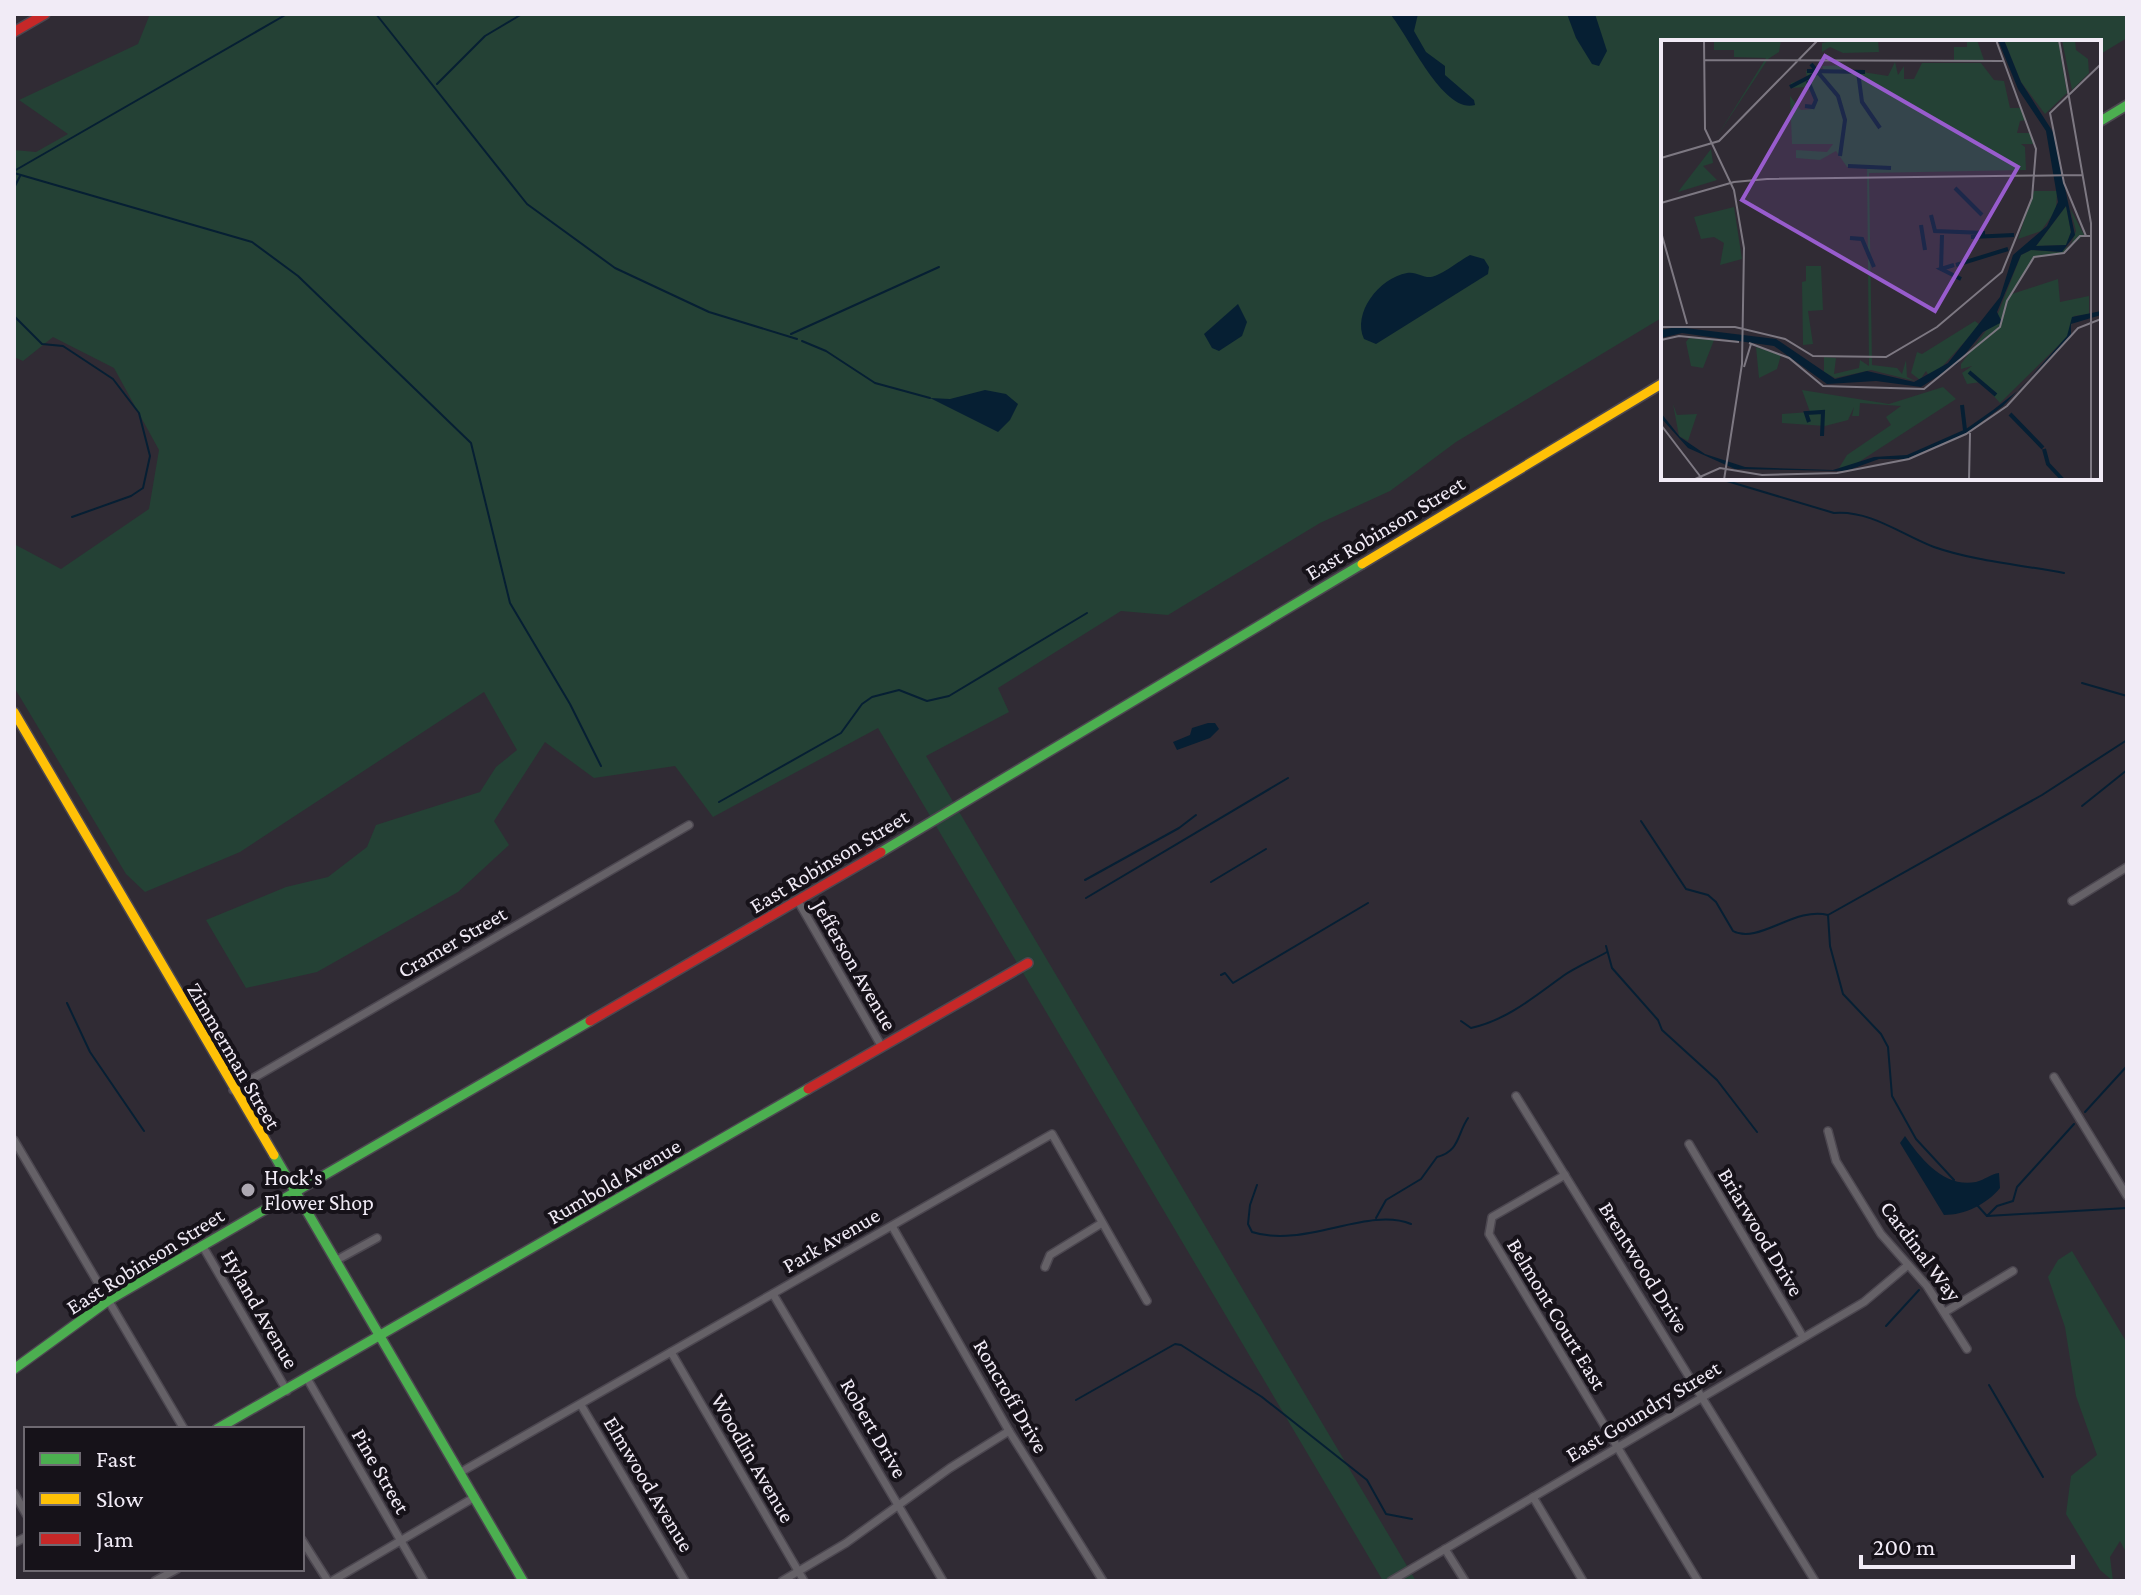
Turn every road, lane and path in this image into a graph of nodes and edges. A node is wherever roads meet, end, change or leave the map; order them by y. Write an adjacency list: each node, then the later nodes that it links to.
1 (45, 14): 2 (street)
2 (14, 32)
3 (2127, 105): 4 (street)
4 (2101, 121)
5 (1661, 384): 9 (street, East Robinson Street)
6 (14, 712): 14 (street, Zimmerman Street)
7 (689, 825): 14 (street, Cramer Street)
8 (2127, 867): 10 (street)
9 (798, 901): 12 (street, Jefferson Avenue); 20 (street, East Robinson Street)
10 (2072, 901)
11 (1028, 963): 12 (street, Rumbold Avenue)
12 (882, 1047): 35 (street, Rumbold Avenue)
13 (2054, 1077): 21 (street)
14 (233, 1090): 20 (street, Zimmerman Street)
15 (1516, 1096): 19 (street, Brentwood Drive)
16 (1828, 1131): 27 (street, Cardinal Way)
17 (14, 1140): 31 (street)
18 (1689, 1144): 34 (street, Briarwood Drive)
19 (1565, 1175): 41 (street, Brentwood Drive); 46 (street, Belmont Court East)
20 (294, 1193): 25 (street, East Robinson Street); 26 (street, Zimmerman Street)
21 (2127, 1196)
22 (1102, 1223): 23 (street, Park Avenue); 28 (street); 32 (street, Park Avenue)
23 (892, 1226): 30 (street, Park Avenue); 45 (street, Roncroff Drive)
24 (377, 1238): 26 (street)
25 (202, 1245): 31 (street, East Robinson Street); 40 (street, Hyland Avenue)
26 (335, 1261): 35 (street, Zimmerman Street)
27 (1908, 1265): 33 (street, Cardinal Way); 34 (street, East Goundry Street)
28 (1045, 1267)
29 (2013, 1271): 33 (street)
30 (773, 1294): 37 (street, Park Avenue); 51 (street, Robert Drive)
31 (109, 1300): 38 (street, East Robinson Street); 44 (street)
32 (1147, 1301)
33 (1945, 1312): 36 (street, Cardinal Way)
34 (1803, 1337): 41 (street, East Goundry Street)
35 (380, 1338): 39 (street, Rumbold Avenue); 47 (street, Zimmerman Street)
36 (1967, 1349)
37 (671, 1352): 42 (street, Park Avenue); 57 (street, Woodlin Avenue)
38 (14, 1369)
39 (308, 1380): 40 (street, Rumbold Avenue); 53 (street, Pine Street)
40 (287, 1391): 43 (street, Rumbold Avenue)
41 (1703, 1395): 46 (street, East Goundry Street); 71 (street, Brentwood Drive)
42 (581, 1405): 47 (street, Park Avenue); 62 (street, Elmwood Avenue)
43 (234, 1425)
44 (183, 1427)
45 (1009, 1431): 51 (street); 66 (street, Roncroff Drive)
46 (1617, 1449): 50 (street, East Goundry Street); 70 (street, Belmont Court East)
47 (461, 1472): 49 (street, Zimmerman Street)
48 (14, 1493): 52 (street)
49 (475, 1497): 53 (street); 61 (street, Zimmerman Street)
50 (1533, 1497): 55 (street, East Goundry Street); 69 (street)
51 (898, 1505): 57 (street); 65 (street, Robert Drive)
52 (24, 1510)
53 (401, 1541): 59 (street); 60 (street, Pine Street)
54 (304, 1543): 59 (street)
55 (1445, 1549): 67 (street, East Goundry Street); 68 (street)
56 (173, 1571): 58 (street)
57 (798, 1571): 63 (street); 64 (street, Woodlin Avenue)
58 (155, 1581)
59 (330, 1581)
60 (424, 1581)
61 (523, 1581)
62 (685, 1581)
63 (782, 1581)
64 (804, 1581)
65 (943, 1581)
66 (1103, 1581)
67 (1391, 1581)
68 (1465, 1581)
69 (1583, 1581)
70 (1698, 1581)
71 (1815, 1581)

